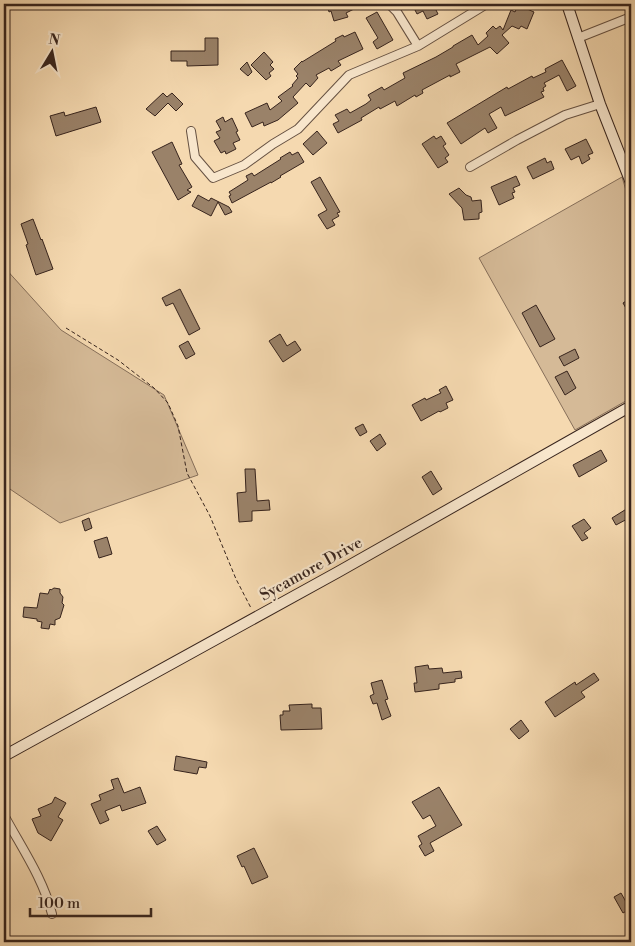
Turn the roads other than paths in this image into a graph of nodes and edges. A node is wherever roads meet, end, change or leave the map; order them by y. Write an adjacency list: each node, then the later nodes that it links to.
1 (389, 4): 6 (street)
2 (485, 4): 6 (street)
3 (567, 4): 5 (street)
4 (631, 18): 5 (street)
5 (578, 38): 7 (street)
6 (418, 46): 8 (street)
7 (600, 104): 9 (street); 10 (street)
8 (191, 131)
9 (470, 167)
10 (631, 183)
11 (631, 406): 12 (street, Sycamore Drive)
12 (4, 756)
13 (4, 815): 14 (street)
14 (52, 914)

